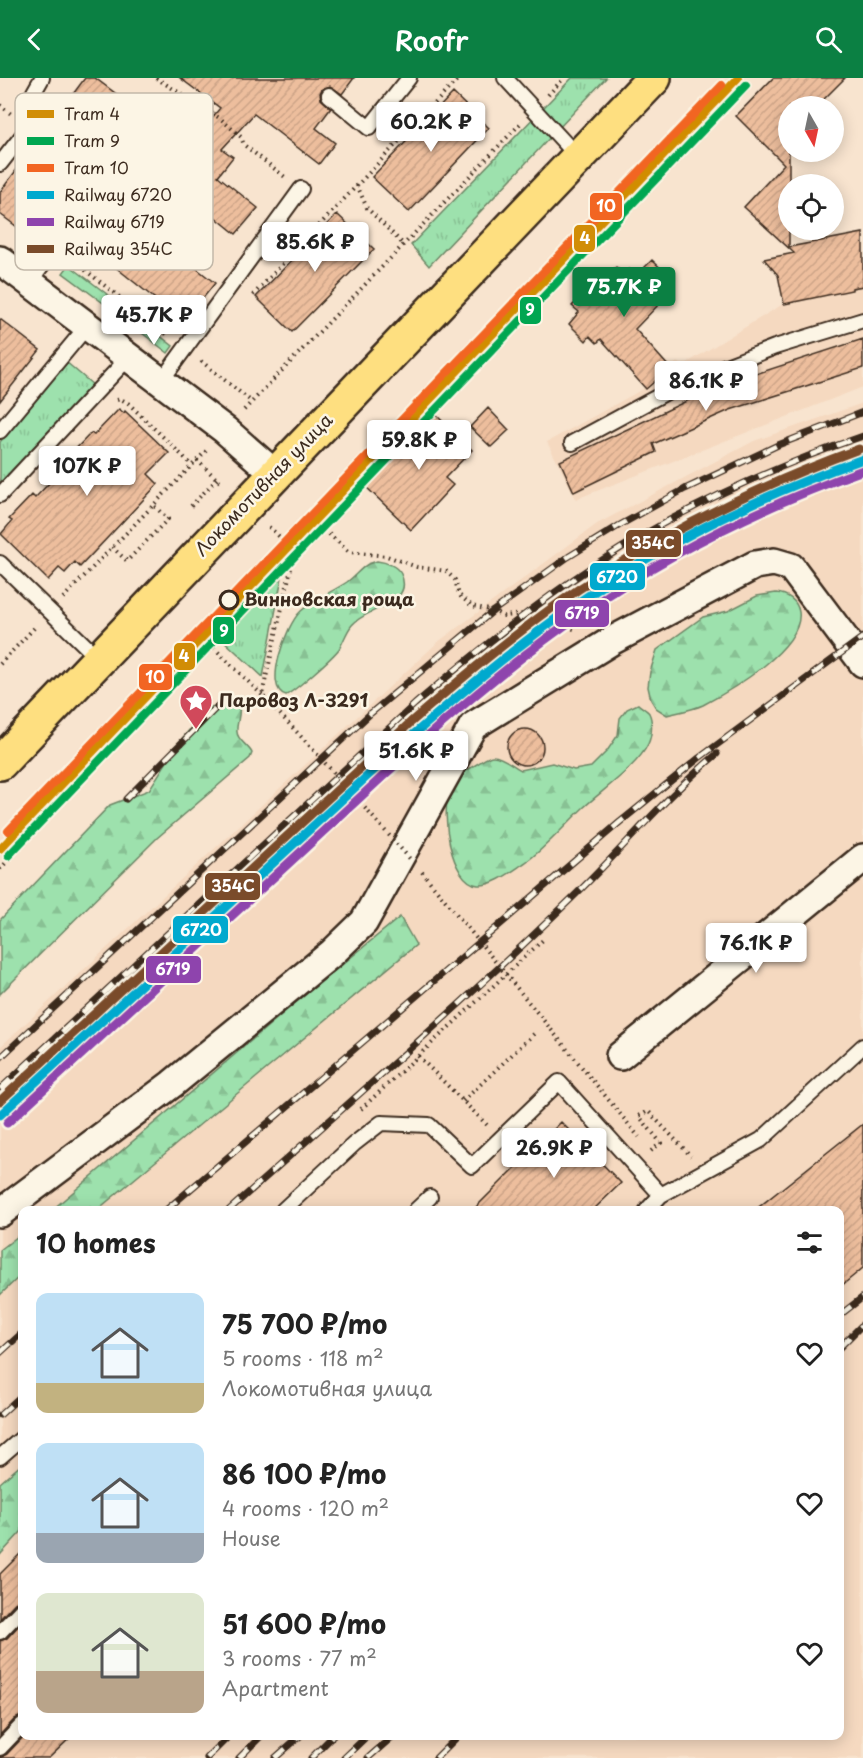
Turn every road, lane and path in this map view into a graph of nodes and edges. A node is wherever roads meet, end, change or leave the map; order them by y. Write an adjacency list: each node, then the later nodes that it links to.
1 (42, 78): 8 (lane)
2 (156, 78): 9 (path)
3 (410, 78): 10 (lane)
4 (459, 78): 16 (path)
5 (505, 78): 11 (lane)
6 (564, 78): 11 (path)
7 (654, 78): 14 (main road, Локомотивная улица)
8 (34, 93)
9 (180, 93)
10 (329, 95)
11 (534, 110): 14 (lane); 18 (path)
12 (213, 114): 17 (path)
13 (15, 145): 15 (lane)
14 (578, 157): 37 (main road, Локомотивная улица)
15 (0, 164)
16 (357, 185): 18 (path); 24 (path)
17 (301, 189): 24 (lane)
18 (404, 245): 30 (path)
19 (0, 260): 22 (street)
20 (39, 270): 22 (lane)
21 (85, 270): 23 (path)
22 (29, 282): 26 (street)
23 (121, 298): 26 (path); 27 (path)
24 (218, 303): 27 (lane)
25 (863, 320): 34 (lane)
26 (100, 321): 28 (street); 33 (lane)
27 (185, 349): 29 (lane); 30 (path)
28 (130, 356): 29 (street); 40 (lane)
29 (162, 380): 32 (street)
30 (252, 402): 32 (path)
31 (109, 404): 36 (path)
32 (225, 430): 35 (path); 37 (street)
33 (0, 431)
34 (572, 443)
35 (197, 460): 36 (path); 38 (path)
36 (192, 465): 41 (path)
37 (275, 474): 51 (main road, Локомотивная улица)
38 (217, 479): 39 (path); 42 (path)
39 (222, 484)
40 (0, 495)
41 (153, 505): 45 (path); 45 (path)
42 (191, 506)
43 (320, 526): 49 (path)
44 (269, 527): 46 (path)
45 (112, 548): 48 (path)
46 (295, 551): 50 (path); 54 (path)
47 (0, 563): 48 (lane)
48 (50, 612): 51 (lane); 53 (path)
49 (613, 640): 52 (street); 74 (street)
50 (209, 643): 54 (path); 58 (path)
51 (99, 658): 55 (main road, Локомотивная улица)
52 (863, 663)
53 (0, 664)
54 (262, 695): 57 (path, bridge)
55 (0, 763)
56 (863, 858): 64 (street)
57 (411, 860)
58 (0, 869)
59 (422, 872): 68 (path, bridge)
60 (545, 938): 63 (path)
61 (537, 1031): 65 (path)
62 (863, 1046): 68 (lane)
63 (418, 1056): 65 (path); 66 (path)
64 (620, 1056)
65 (463, 1101): 67 (path)
66 (360, 1110)
67 (501, 1138): 69 (lane); 71 (lane)
68 (705, 1170): 69 (lane)
69 (661, 1195): 73 (lane)
70 (430, 1197): 72 (lane)
71 (287, 1206)
72 (420, 1206)
73 (651, 1206)
74 (0, 1213)
75 (18, 1441): 76 (lane)
76 (0, 1457)
77 (18, 1614): 78 (lane)
78 (0, 1632)
79 (18, 1729): 80 (lane)
80 (0, 1748)

